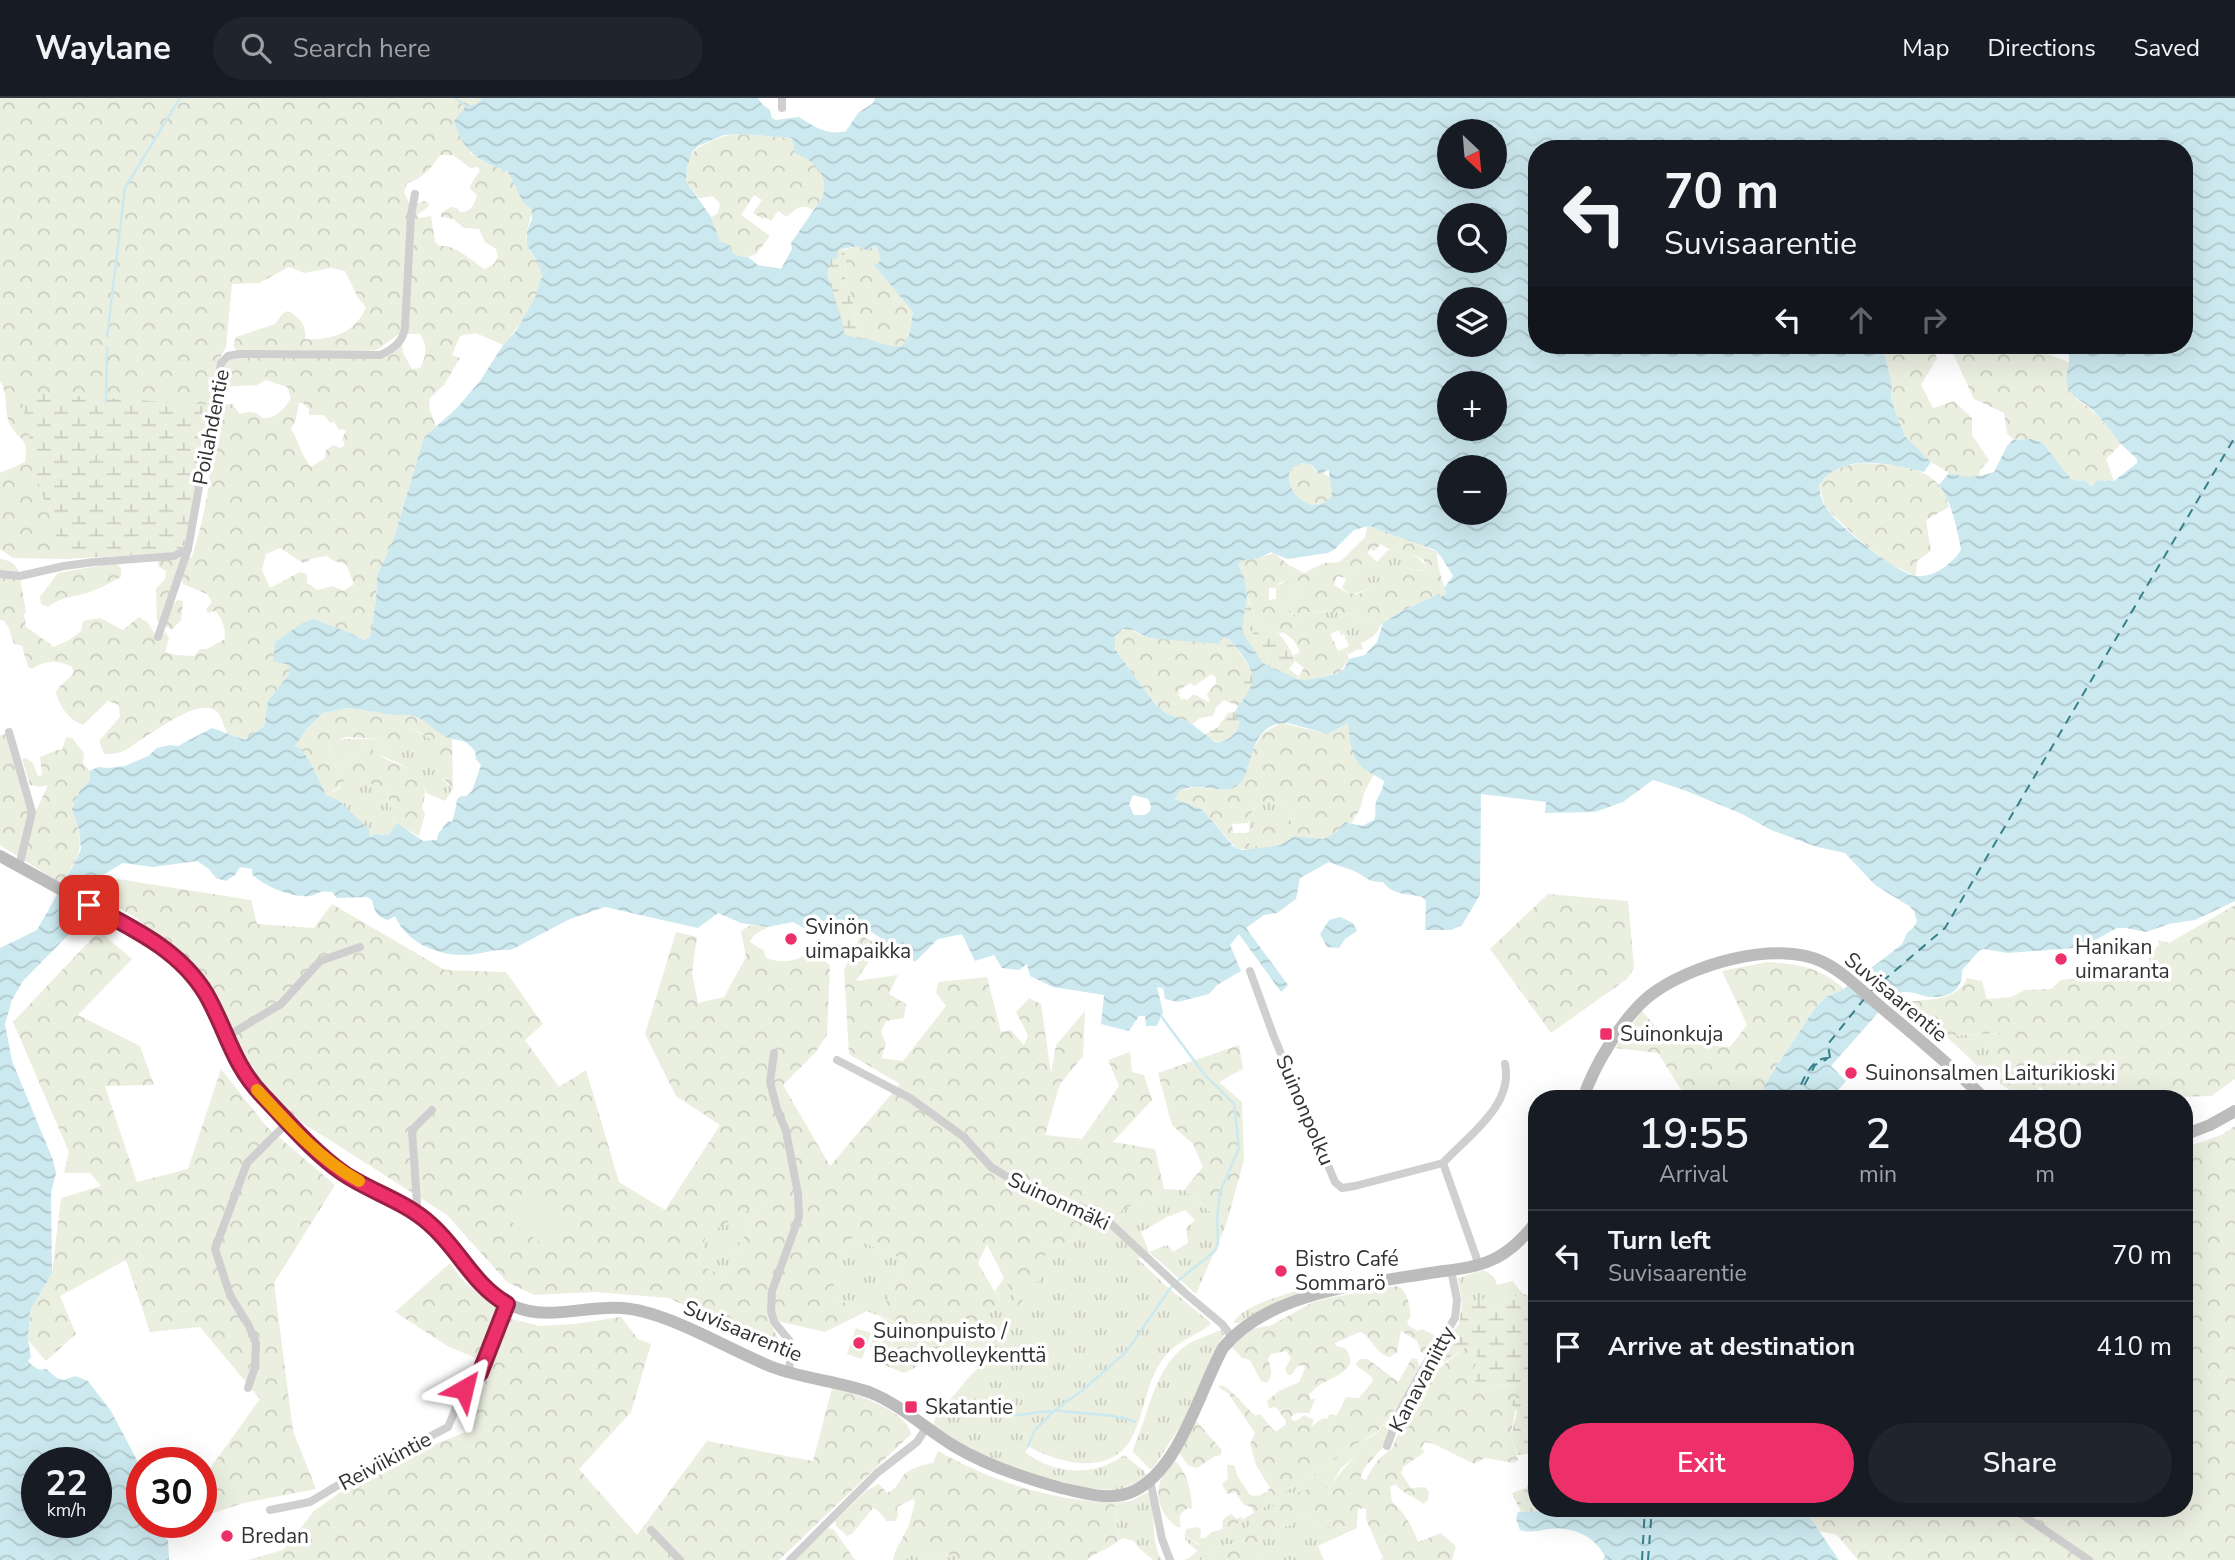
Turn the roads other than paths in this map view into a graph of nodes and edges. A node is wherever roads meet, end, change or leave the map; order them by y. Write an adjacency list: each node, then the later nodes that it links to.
1 (782, 98): 2 (street)
2 (782, 108)
3 (415, 194): 4 (street, Poilahdentie)
4 (188, 549): 5 (street); 6 (street)
5 (0, 574)
6 (158, 637)
7 (9, 732): 9 (street)
8 (0, 856): 9 (street, Suvisaarentie)
9 (19, 867): 12 (street, Suvisaarentie)
10 (360, 947): 12 (street)
11 (1250, 971): 22 (street, Suinonpolku)
12 (226, 1037): 20 (street, Suvisaarentie)
13 (774, 1053): 29 (street)
14 (837, 1060): 28 (street, Suinonmäki)
15 (1505, 1064): 22 (street)
16 (1587, 1090): 17 (street, Suvisaarentie)
17 (1975, 1090)
18 (432, 1110): 23 (street)
19 (2235, 1111): 21 (street)
20 (288, 1122): 23 (street, Suvisaarentie); 30 (street)
21 (2193, 1132)
22 (1443, 1163): 25 (street)
23 (416, 1213): 27 (street, Suvisaarentie)
24 (1528, 1230): 25 (street, Suvisaarentie)
25 (1479, 1265): 26 (street, Suvisaarentie)
26 (1451, 1270): 28 (street, Suvisaarentie); 32 (street, Kanavaniitty)
27 (507, 1304): 29 (street, Suvisaarentie); 34 (street, Reiviikintie)
28 (1232, 1336): 33 (street, Suvisaarentie)
29 (789, 1373): 31 (street, Suvisaarentie)
30 (248, 1388)
31 (926, 1428): 33 (street, Suvisaarentie); 38 (street)
32 (1387, 1446)
33 (1150, 1480): 39 (street)
34 (270, 1510)
35 (2025, 1517): 40 (street)
36 (651, 1530): 37 (street)
37 (680, 1560)
38 (790, 1560)
39 (1170, 1560)
40 (2089, 1560)

